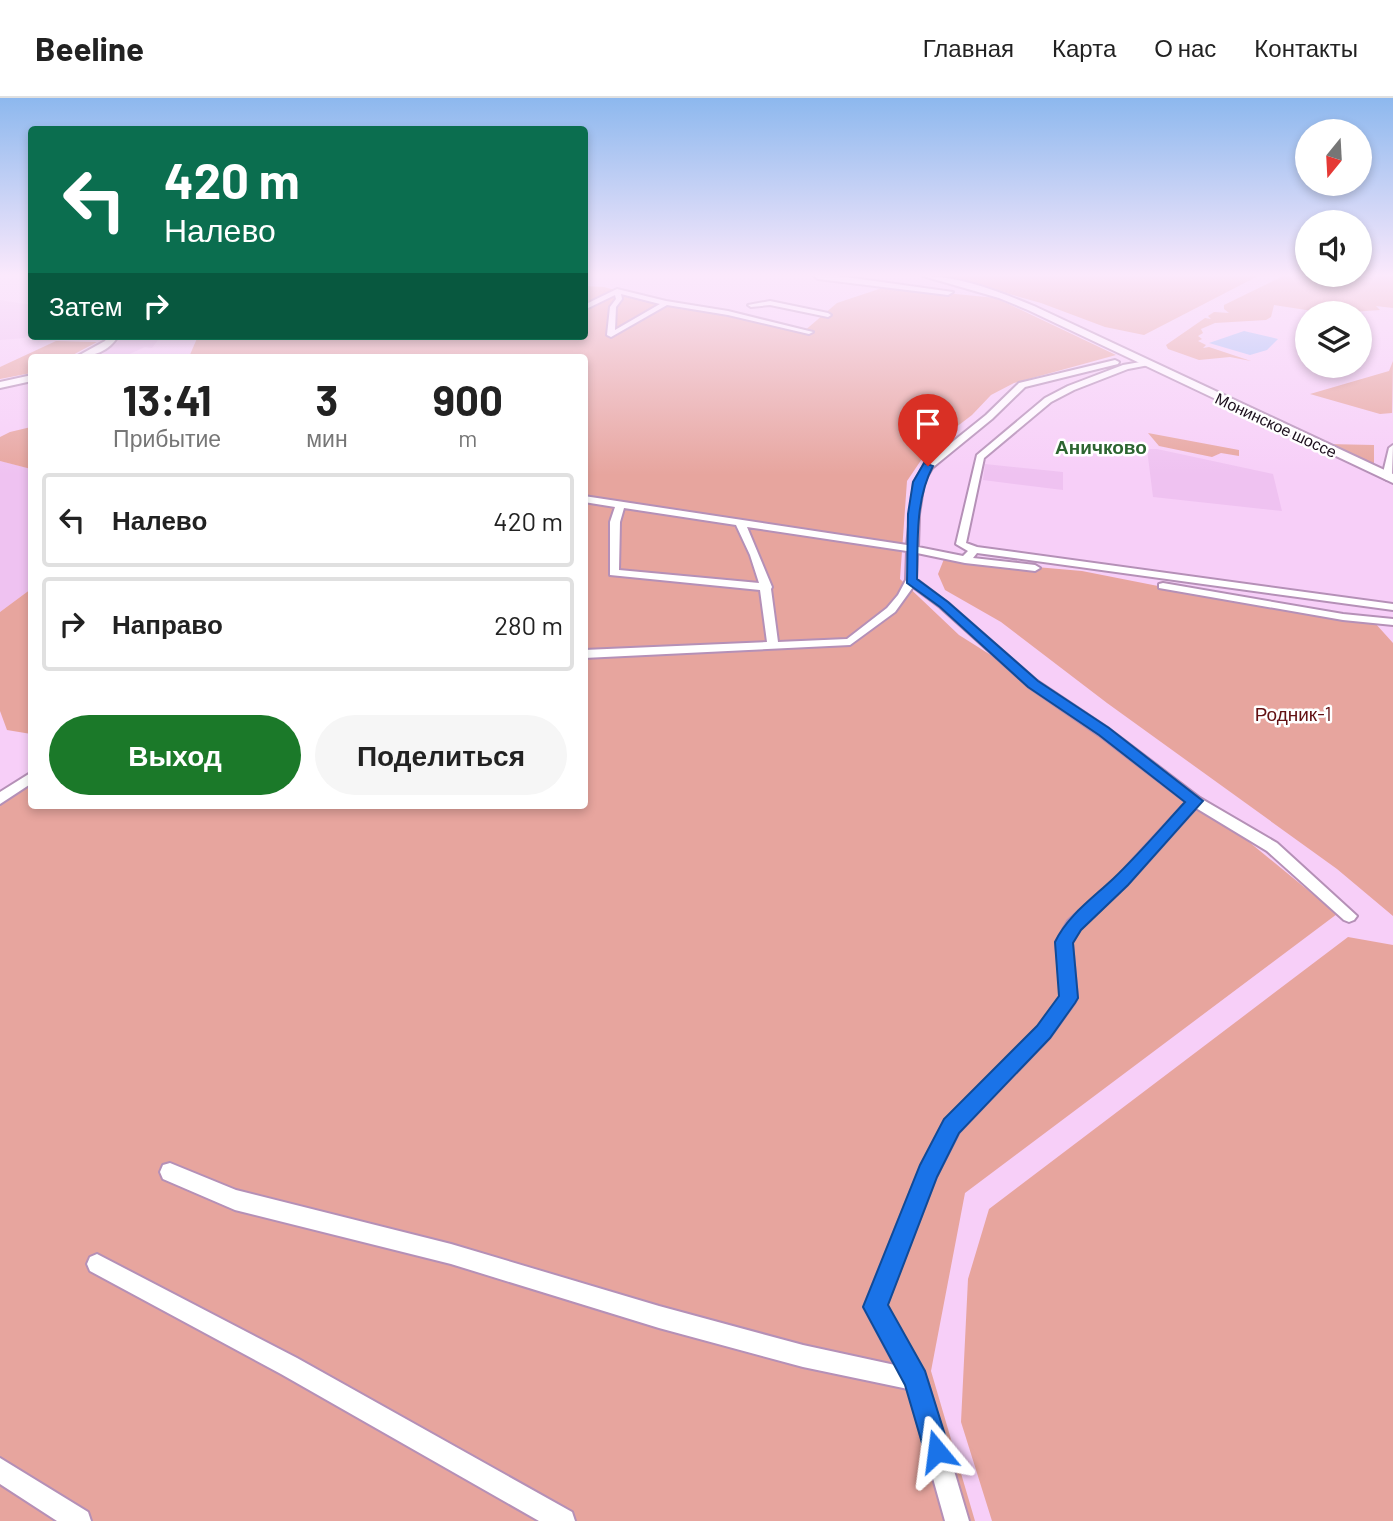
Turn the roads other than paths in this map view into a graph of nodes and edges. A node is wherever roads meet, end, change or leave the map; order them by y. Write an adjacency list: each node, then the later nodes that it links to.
1 (109, 342): 3 (main road)
2 (1102, 342): 4 (main road, Монинское шоссе)
3 (87, 354)
4 (1133, 357): 5 (main road, Монинское шоссе); 13 (street)
5 (1146, 363): 9 (main road, Монинское шоссе); 14 (street)
6 (28, 380): 7 (main road)
7 (0, 385)
8 (1393, 448): 9 (street)
9 (1390, 478)
10 (588, 499): 11 (street)
11 (621, 503): 12 (street); 17 (street)
12 (740, 523): 13 (street); 17 (street)
13 (912, 549): 15 (street); 16 (street)
14 (975, 550): 15 (street); 18 (street)
15 (965, 560): 19 (street)
16 (911, 580): 20 (street); 24 (street)
17 (767, 587): 20 (street)
18 (1393, 607)
19 (1393, 622)
20 (773, 646): 21 (street)
21 (588, 654)
22 (28, 779): 23 (street)
23 (0, 799)
24 (1195, 801): 25 (street); 28 (street)
25 (1349, 916)
26 (170, 1172): 28 (street)
27 (97, 1264): 31 (street)
28 (916, 1380): 32 (street)
29 (0, 1470): 30 (street)
30 (79, 1521)
31 (563, 1521)
32 (957, 1521)

